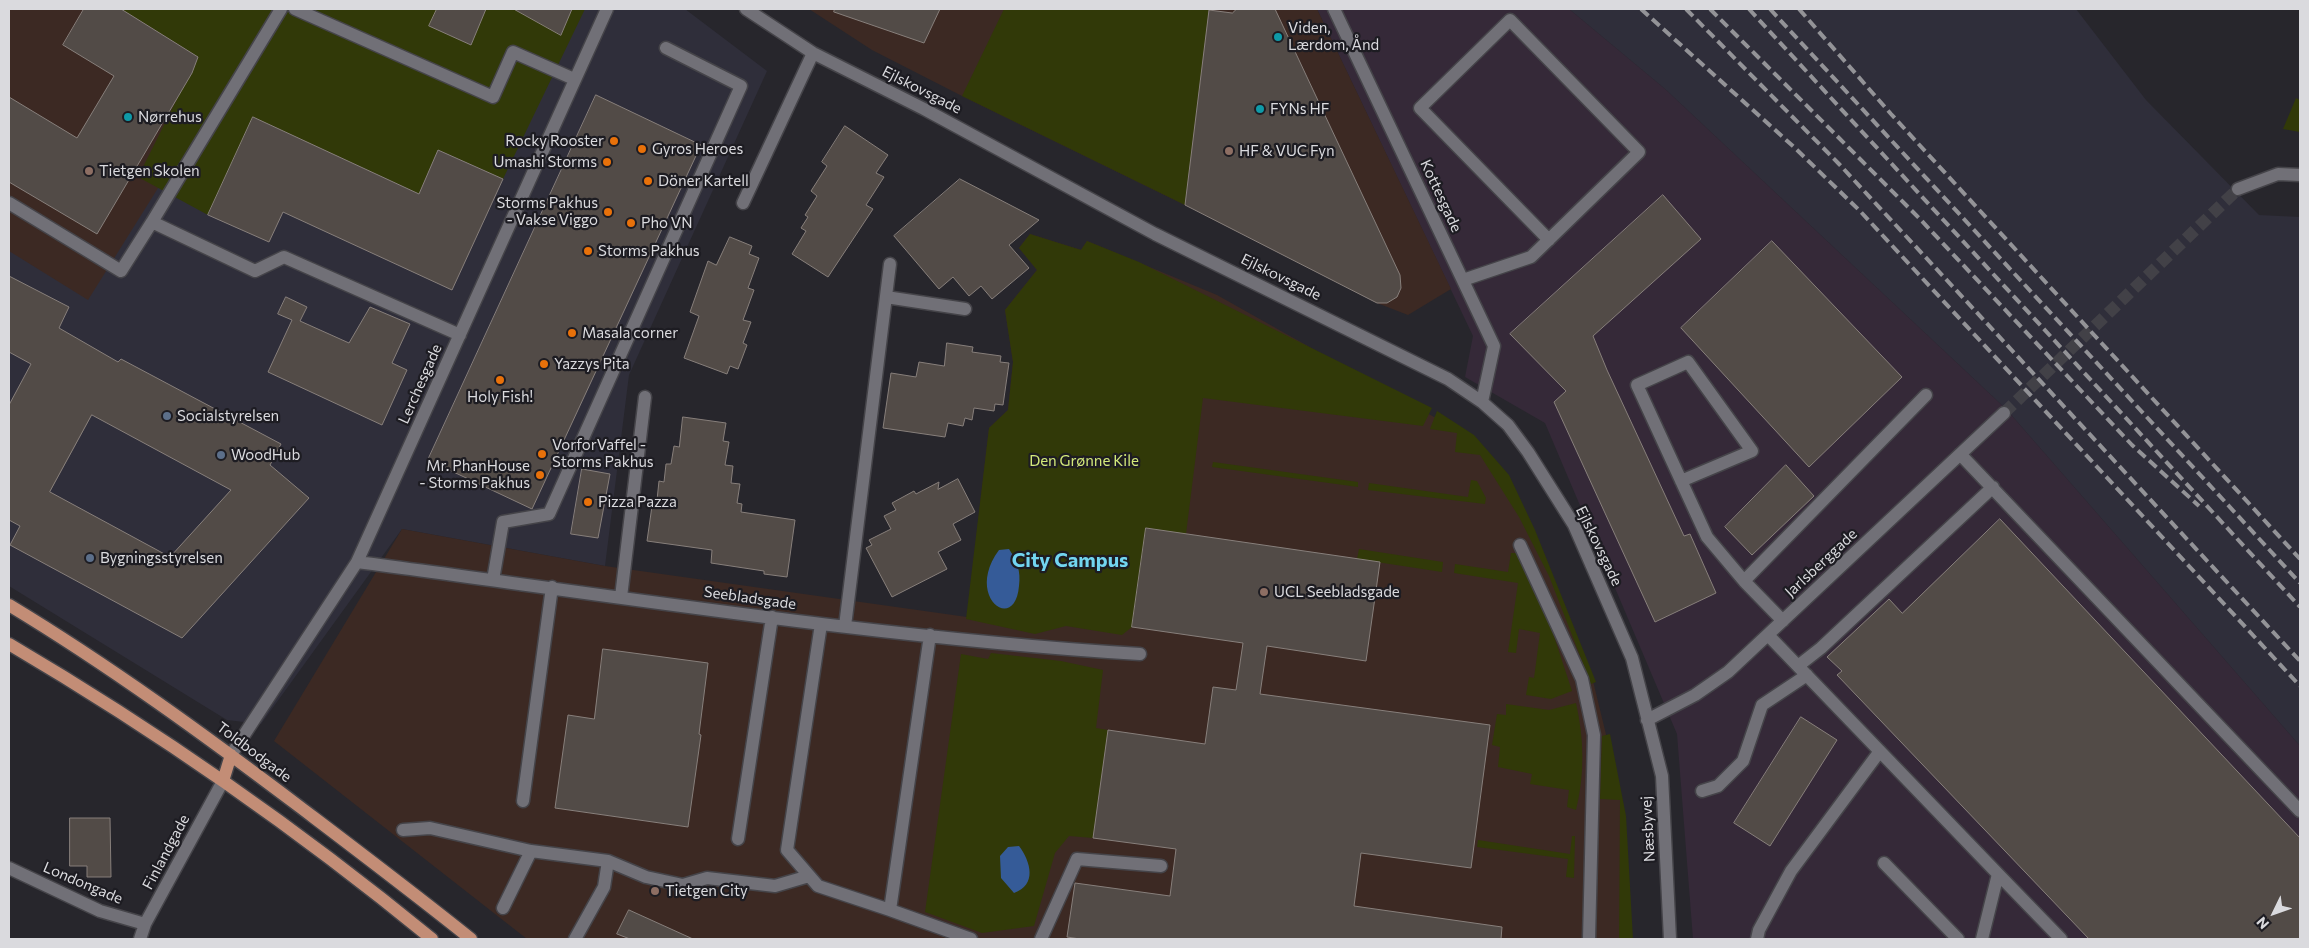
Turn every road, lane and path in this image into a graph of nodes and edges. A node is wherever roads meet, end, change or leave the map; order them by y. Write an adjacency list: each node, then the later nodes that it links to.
1 (281, 9): 13 (street)
2 (295, 9): 8 (street)
3 (607, 9): 8 (street, Lerchesgade)
4 (746, 9): 7 (street, Ejlskovsgade)
5 (1334, 9): 16 (street, Kottesgade)
6 (666, 48): 29 (street)
7 (813, 53): 12 (street); 22 (street, Ejlskovsgade)
8 (574, 79): 19 (street, Lerchesgade)
9 (2300, 175): 10 (street)
10 (2238, 189)
11 (9, 203): 13 (street)
12 (744, 203)
13 (152, 222): 19 (street)
14 (1549, 240): 14 (street); 16 (street)
15 (890, 264): 17 (street)
16 (1463, 280): 22 (street, Kottesgade)
17 (886, 297): 18 (street); 37 (street)
18 (965, 309)
19 (460, 335): 28 (street, Lerchesgade)
20 (1926, 395): 30 (street)
21 (645, 397): 32 (street)
22 (1482, 402): 43 (street, Ejlskovsgade)
23 (2004, 413): 24 (street, Jarlsberggade)
24 (1960, 454): 26 (street); 35 (street, Jarlsberggade)
25 (1681, 481): 25 (street); 30 (street)
26 (1993, 487): 42 (street); 49 (street)
27 (1520, 545): 68 (street)
28 (357, 562): 29 (street, Seebladsgade); 45 (street, Lerchesgade)
29 (493, 580): 31 (street, Seebladsgade)
30 (1744, 581): 35 (street)
31 (552, 587): 32 (street, Seebladsgade); 48 (street)
32 (621, 597): 34 (street, Seebladsgade)
33 (9, 605): 45 (main road, Toldbodgade)
34 (772, 617): 36 (street, Seebladsgade); 51 (street)
35 (1783, 621): 39 (street, Jarlsberggade)
36 (821, 624): 37 (street, Seebladsgade); 58 (street)
37 (845, 626): 38 (street, Seebladsgade)
38 (930, 635): 41 (street, Seebladsgade); 60 (street)
39 (1768, 635): 42 (street); 43 (street, Jarlsberggade)
40 (9, 644): 46 (main road)
41 (1140, 654)
42 (1802, 671): 44 (street); 47 (street)
43 (1647, 720): 69 (street, Næsbyvej)
44 (1880, 751): 57 (street); 70 (street)
45 (231, 755): 46 (main road); 64 (main road, Toldbodgade)
46 (223, 781): 61 (street, Finlandgade); 63 (main road)
47 (1702, 791)
48 (523, 801)
49 (2300, 811)
50 (403, 830): 52 (street)
51 (738, 839)
52 (531, 851): 53 (street); 59 (street)
53 (608, 861): 58 (street); 65 (street)
54 (1884, 863): 71 (street)
55 (1161, 866): 67 (street)
56 (9, 868): 61 (street, Londongade)
57 (1998, 874): 72 (street); 73 (street)
58 (810, 876): 60 (street)
59 (503, 908)
60 (890, 910): 66 (street)
61 (145, 924): 62 (street, Finlandgade)
62 (140, 939)
63 (432, 939)
64 (471, 939)
65 (575, 939)
66 (971, 939)
67 (1041, 939)
68 (1588, 939)
69 (1670, 939)
70 (1757, 939)
71 (1958, 939)
72 (1982, 939)
73 (2061, 939)

